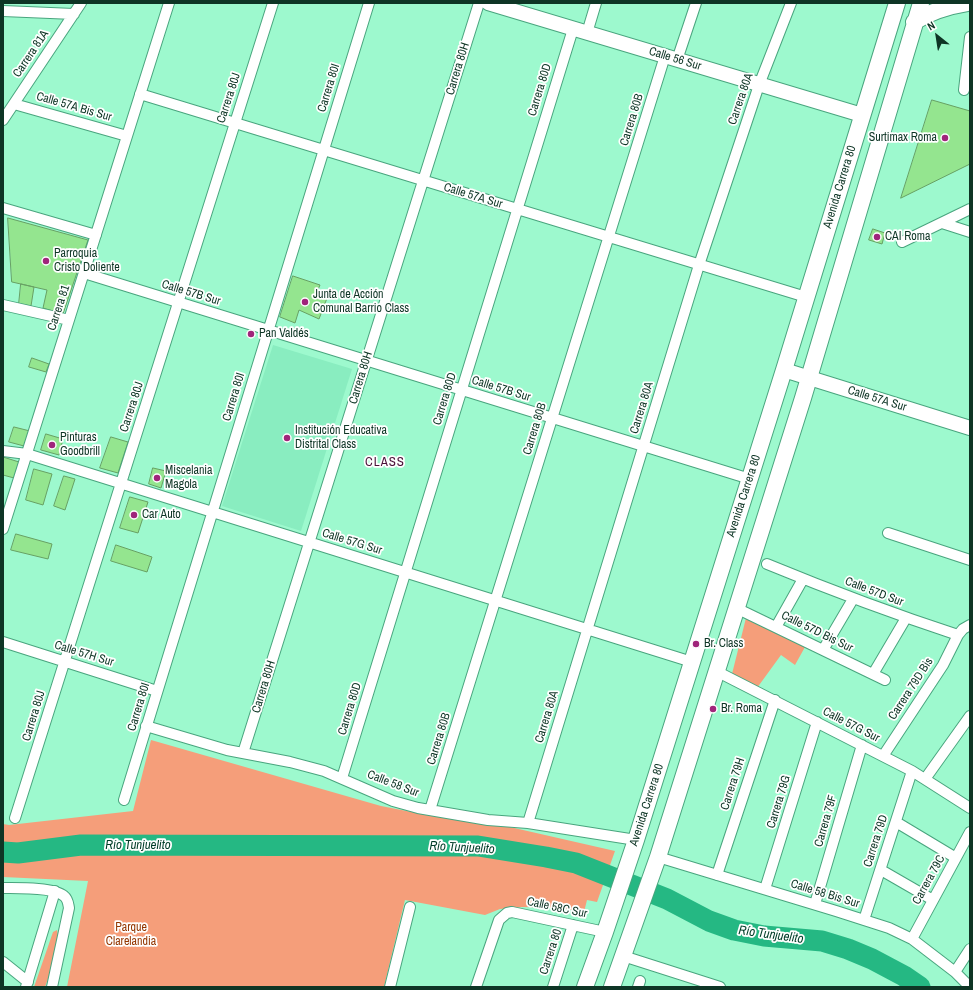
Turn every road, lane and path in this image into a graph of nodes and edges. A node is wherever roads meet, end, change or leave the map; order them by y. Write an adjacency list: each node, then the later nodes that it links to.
1 (81, 3): 16 (street, Carrera 81A)
2 (169, 3): 24 (street, Carrera 81)
3 (273, 3): 28 (street, Carrera 80J)
4 (369, 3): 30 (street, Carrera 80I)
5 (479, 3): 31 (street, Carrera 80H)
6 (488, 3): 14 (street, Calle 56 Sur)
7 (596, 3): 19 (street)
8 (696, 3): 21 (street, Carrera 80B)
9 (791, 3): 22 (street, Carrera 80A)
10 (897, 3): 26 (main road, Avenida Carrera 80)
11 (921, 3): 17 (main road, Avenida Carrera 80)
12 (967, 3): 13 (main road); 17 (main road)
13 (970, 3)
14 (514, 7): 18 (street, Calle 56 Sur)
15 (3, 11): 16 (street)
16 (74, 14): 25 (street, Carrera 81A)
17 (914, 22): 50 (main road, Avenida Carrera 80)
18 (573, 29): 19 (street, Calle 56 Sur); 33 (street, Carrera 80D)
19 (586, 33): 21 (street, Calle 56 Sur)
20 (970, 37): 23 (street)
21 (671, 58): 22 (street, Calle 56 Sur); 38 (street, Carrera 80B)
22 (760, 85): 26 (street, Calle 56 Sur); 40 (street, Carrera 80A)
23 (964, 90)
24 (140, 94): 28 (street, Calle 57A Sur); 29 (street, Carrera 81)
25 (14, 104): 27 (street, Carrera 81A); 29 (street, Calle 57A Bis Sur)
26 (862, 115): 42 (main road, Avenida Carrera 80)
27 (3, 120)
28 (235, 123): 30 (street, Calle 57A Sur); 44 (street, Carrera 80J)
29 (127, 136): 37 (street, Carrera 81)
30 (324, 150): 31 (street, Calle 57A Sur); 47 (street, Carrera 80I)
31 (423, 180): 33 (street, Calle 57A Sur); 48 (street, Carrera 80H)
32 (3, 208): 37 (street)
33 (517, 209): 38 (street, Calle 57A Sur); 51 (street, Carrera 80D)
34 (970, 209): 35 (street)
35 (942, 223): 36 (street); 39 (street)
36 (970, 232)
37 (96, 235): 41 (street, Carrera 81)
38 (609, 237): 40 (street, Calle 57A Sur); 52 (street, Carrera 80B)
39 (902, 242)
40 (699, 265): 42 (street, Calle 57A Sur); 54 (street, Carrera 80A)
41 (84, 273): 44 (street, Calle 57B Sur); 46 (street, Carrera 81)
42 (806, 298): 49 (main road, Avenida Carrera 80)
43 (3, 299): 45 (street)
44 (178, 302): 47 (street, Calle 57B Sur); 58 (street, Carrera 80J)
45 (3, 305): 46 (street)
46 (69, 320): 56 (street, Carrera 81)
47 (268, 330): 48 (street, Calle 57B Sur); 59 (street, Carrera 80I)
48 (366, 360): 51 (street, Calle 57B Sur); 62 (street, Carrera 80H)
49 (784, 370): 50 (street, Calle 57A Sur); 57 (main road, Avenida Carrera 80)
50 (809, 378): 53 (street, Calle 57A Sur); 69 (main road, Avenida Carrera 80)
51 (462, 390): 52 (street, Calle 57B Sur); 65 (street, Carrera 80D)
52 (552, 418): 54 (street, Calle 57B Sur); 68 (street, Carrera 80B)
53 (970, 428)
54 (644, 446): 57 (street, Calle 57B Sur); 73 (street, Carrera 80A)
55 (3, 451): 56 (street, Calle 57G Sur)
56 (27, 454): 58 (street, Calle 57G Sur); 60 (street, Carrera 81)
57 (750, 479): 78 (main road, Avenida Carrera 80)
58 (121, 484): 59 (street, Calle 57G Sur); 77 (street, Carrera 80J)
59 (212, 512): 62 (street, Calle 57G Sur); 82 (street, Carrera 80I)
60 (3, 529)
61 (888, 533): 63 (street)
62 (309, 542): 65 (street, Calle 57G Sur); 88 (street, Carrera 80H)
63 (970, 560)
64 (767, 564): 66 (street, Calle 57D Sur)
65 (405, 572): 68 (street, Calle 57G Sur); 91 (street, Carrera 80D)
66 (803, 578): 67 (street, Calle 57D Sur); 72 (street)
67 (853, 599): 70 (street, Calle 57D Sur); 76 (street)
68 (496, 600): 73 (street, Calle 57G Sur); 95 (street, Carrera 80B)
69 (736, 608): 72 (street, Calle 57D Bis Sur); 79 (main road, Avenida Carrera 80)
70 (906, 618): 74 (street, Calle 57D Sur); 80 (street)
71 (970, 625): 74 (street)
72 (776, 627): 76 (street, Calle 57D Bis Sur)
73 (588, 629): 78 (street, Calle 57G Sur); 98 (street, Carrera 80A)
74 (958, 636): 89 (street, Carrera 79D Bis)
75 (3, 642): 77 (street, Calle 57H Sur)
76 (823, 650): 80 (street, Calle 57D Bis Sur)
77 (65, 662): 82 (street, Calle 57H Sur); 96 (street, Carrera 80J)
78 (692, 662): 100 (main road, Avenida Carrera 80)
79 (716, 671): 83 (street, Calle 57G Sur); 102 (main road, Avenida Carrera 80)
80 (873, 674): 81 (street, Calle 57D Bis Sur)
81 (885, 680)
82 (157, 691): 86 (street, Carrera 80I)
83 (775, 700): 85 (street, Calle 57G Sur); 104 (street, Carrera 79H)
84 (970, 716): 92 (street)
85 (817, 722): 87 (street, Calle 57G Sur); 106 (street, Carrera 79G)
86 (146, 726): 88 (street, Calle 58 Sur); 93 (street, Carrera 80I)
87 (862, 745): 89 (street, Calle 57G Sur); 109 (street, Carrera 79F)
88 (243, 753): 91 (street, Calle 58 Sur)
89 (883, 756): 90 (street, Calle 57G Sur)
90 (912, 771): 92 (street, Calle 57G Sur); 97 (street, Carrera 79D)
91 (342, 778): 95 (street, Calle 58 Sur)
92 (925, 779): 94 (street, Calle 57G Sur)
93 (124, 800)
94 (970, 808)
95 (430, 810): 98 (street, Calle 58 Sur)
96 (15, 818)
97 (896, 822): 101 (street); 103 (street, Carrera 79D)
98 (528, 823): 100 (street, Calle 58 Sur)
99 (970, 832): 101 (street, Carrera 79C)
100 (636, 840): 113 (main road, Avenida Carrera 80)
101 (962, 853): 108 (street, Carrera 79C)
102 (656, 862): 104 (street, Calle 58 Bis Sur); 116 (main road, Avenida Carrera 80)
103 (880, 870): 108 (street); 111 (street, Carrera 79D)
104 (717, 875): 106 (street, Calle 58 Bis Sur)
105 (3, 888): 107 (street)
106 (765, 890): 109 (street, Calle 58 Bis Sur)
107 (55, 891): 119 (street); 121 (street)
108 (933, 900): 114 (street, Carrera 79C)
109 (815, 904): 111 (street, Calle 58 Bis Sur)
110 (410, 907): 122 (street)
111 (864, 920): 114 (street, Calle 58 Bis Sur)
112 (573, 925): 113 (street, Calle 58C Sur); 123 (street, Calle 58C Sur); 124 (street, Carrera 80)
113 (605, 932): 125 (main road, Avenida Carrera 80)
114 (912, 939): 118 (street, Calle 58 Bis Sur)
115 (970, 949): 118 (street)
116 (623, 956): 120 (street); 126 (main road, Avenida Carrera 80)
117 (3, 962): 119 (street)
118 (955, 972): 128 (street, Calle 58 Bis Sur)
119 (27, 985)
120 (708, 985): 127 (street)
121 (52, 987)
122 (390, 987)
123 (476, 987)
124 (553, 987)
125 (585, 987)
126 (612, 987)
127 (720, 987)
128 (970, 987)

